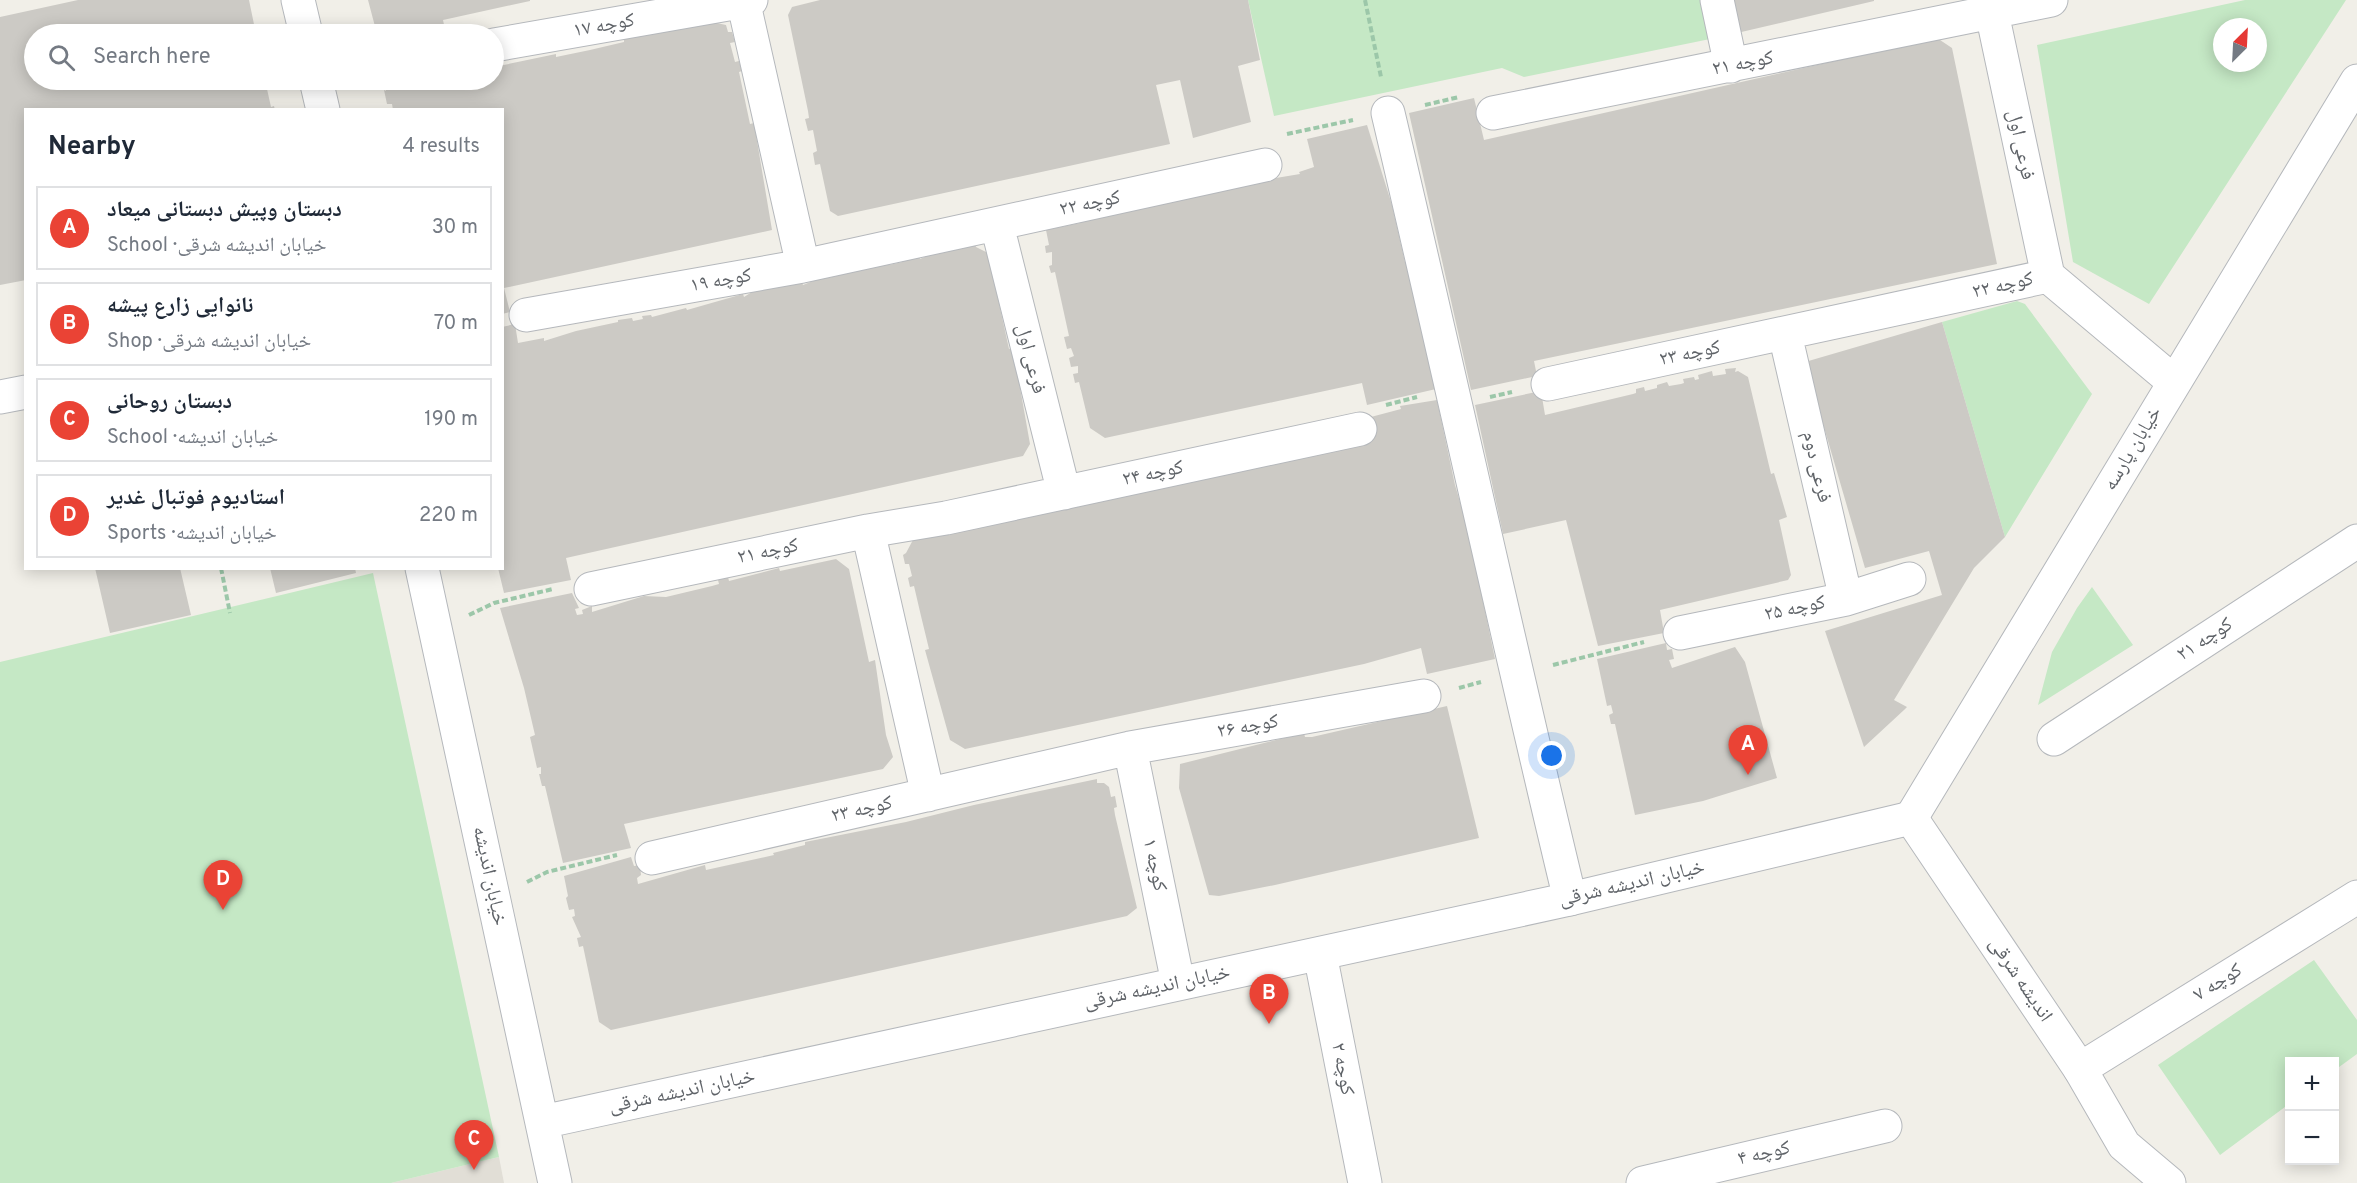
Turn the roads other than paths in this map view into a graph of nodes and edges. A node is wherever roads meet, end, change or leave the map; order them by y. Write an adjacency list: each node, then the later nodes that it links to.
1 (298, 0): 6 (street)
2 (746, 0): 7 (street, کوچه ۱۷); 17 (street)
3 (1717, 0): 8 (street)
4 (2051, 0): 5 (street, کوچه ۲۱)
5 (1992, 13): 8 (street, کوچه ۲۱); 18 (street, فرعی اول)
6 (304, 24)
7 (504, 43)
8 (1731, 66): 13 (street, کوچه ۲۱)
9 (2357, 81): 22 (street, خیابان پارسه)
10 (318, 90): 11 (street)
11 (323, 108)
12 (1388, 113): 44 (street)
13 (1493, 113)
14 (1265, 165): 15 (street, کوچه ۲۲)
15 (997, 225): 16 (street, کوچه ۲۲); 27 (street, فرعی اول)
16 (915, 242): 17 (street, کوچه ۱۹)
17 (803, 266): 19 (street, کوچه ۱۹)
18 (2048, 276): 20 (street, کوچه ۲۲); 22 (street, کوچه ۲۲)
19 (526, 315)
20 (1832, 324): 21 (street, کوچه ۲۳)
21 (1785, 334): 23 (street, کوچه ۲۳); 34 (street, فرعی دوم)
22 (2174, 382): 41 (street, خیابان پارسه)
23 (1548, 384)
24 (24, 392): 25 (street)
25 (0, 397)
26 (1360, 429): 27 (street, کوچه ۲۴)
27 (1064, 493): 28 (street, کوچه ۲۴)
28 (946, 518): 29 (street, کوچه ۲۱)
29 (868, 531): 33 (street, کوچه ۲۱); 40 (street)
30 (2357, 541): 37 (street, کوچه ۲۱)
31 (422, 570): 48 (street, خیابان اندیشه)
32 (1909, 579): 34 (street, کوچه ۲۵)
33 (591, 589)
34 (1846, 599): 35 (street, کوچه ۲۵)
35 (1680, 633)
36 (1424, 696): 38 (street, کوچه ۲۶)
37 (2054, 739)
38 (1131, 748): 39 (street, کوچه ۲۶); 46 (street, کوچه ۱)
39 (1072, 763): 40 (street, کوچه ۲۳)
40 (928, 795): 42 (street, کوچه ۲۳)
41 (1911, 818): 44 (street, خیابان اندیشه شرقی); 47 (street, اندیشه شرقی)
42 (651, 858)
43 (2357, 897): 47 (street, کوچه ۷)
44 (1570, 899): 45 (street, خیابان اندیشه شرقی)
45 (1320, 954): 46 (street, خیابان اندیشه شرقی); 52 (street, کوچه ۲)
46 (1179, 983): 48 (street, خیابان اندیشه شرقی)
47 (2080, 1070): 50 (street, اندیشه شرقی)
48 (543, 1122): 51 (street, خیابان اندیشه)
49 (1886, 1125): 53 (street, کوچه ۴)
50 (2124, 1144): 54 (street, اندیشه شرقی); 55 (street, اندیشه شرقی)
51 (555, 1183)
52 (1365, 1183)
53 (1643, 1183)
54 (2130, 1183)
55 (2169, 1183)

